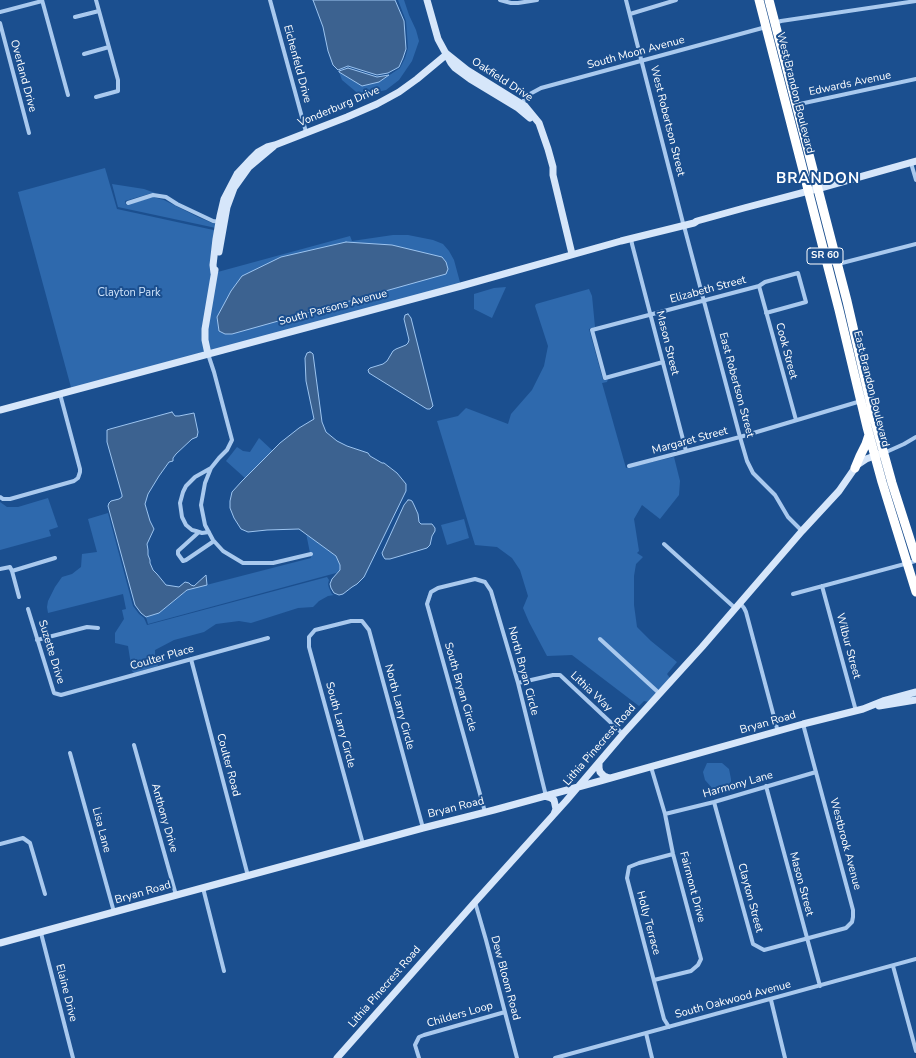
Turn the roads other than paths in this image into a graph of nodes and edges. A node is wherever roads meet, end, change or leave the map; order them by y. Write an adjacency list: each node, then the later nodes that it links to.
1 (42, 0): 15 (street); 25 (street)
2 (96, 0): 14 (street)
3 (270, 0): 29 (street, Eichenfeld Drive)
4 (427, 0): 22 (street, Oakfield Drive)
5 (500, 0): 12 (street)
6 (537, 0): 12 (street)
7 (626, 0): 16 (street, West Robertson Street)
8 (676, 0): 16 (street)
9 (759, 0): 19 (highway, West Brandon Boulevard / SR 60)
10 (764, 0): 19 (highway)
11 (769, 0): 19 (highway, West Brandon Boulevard / SR 60)
12 (511, 1)
13 (916, 1): 19 (street, South Moon Avenue)
14 (99, 11): 17 (street); 20 (street)
15 (0, 12)
16 (630, 14): 23 (street, West Robertson Street)
17 (75, 18)
18 (0, 23): 30 (street, Overland Drive)
19 (770, 25): 23 (street, South Moon Avenue); 28 (highway, West Brandon Boulevard / SR 60); 28 (highway, West Brandon Boulevard / SR 60)
20 (109, 47): 21 (street); 26 (street)
21 (84, 54)
22 (447, 54): 27 (street, Oakfield Drive); 29 (street, Vonderburg Drive)
23 (642, 61): 27 (street, South Moon Avenue); 37 (street, West Robertson Street)
24 (916, 79): 28 (street, Edwards Avenue)
25 (68, 95)
26 (96, 96)
27 (519, 106): 40 (street, Oakfield Drive)
28 (791, 106): 33 (highway, West Brandon Boulevard / SR 60); 34 (highway, West Brandon Boulevard / SR 60)
29 (306, 132): 36 (street, Vonderburg Drive)
30 (29, 133)
31 (914, 162): 32 (street); 33 (street, South Parsons Avenue)
32 (916, 180)
33 (817, 189): 34 (street, South Parsons Avenue); 41 (highway, East Brandon Boulevard / SR 60)
34 (808, 191): 37 (street, South Parsons Avenue); 49 (highway, East Brandon Boulevard / SR 60)
35 (128, 203): 36 (street)
36 (222, 222): 46 (street, Vonderburg Drive)
37 (684, 224): 38 (street, South Parsons Avenue); 43 (street, East Robertson Street)
38 (631, 238): 40 (street, South Parsons Avenue); 45 (street, Mason Street)
39 (916, 244): 41 (street)
40 (574, 254): 46 (street, South Parsons Avenue)
41 (837, 264): 49 (highway, East Brandon Boulevard / SR 60)
42 (759, 286): 43 (street, Elizabeth Street); 44 (street, Cook Street); 44 (street, Elizabeth Street)
43 (704, 300): 45 (street, Elizabeth Street); 53 (street, East Robertson Street)
44 (766, 313): 51 (street, Cook Street)
45 (651, 314): 47 (street, Mason Street); 47 (street, Elizabeth Street)
46 (208, 354): 48 (street, South Parsons Avenue); 58 (street)
47 (663, 362): 55 (street, Mason Street)
48 (60, 394): 50 (street, South Parsons Avenue); 60 (street)
49 (865, 400): 51 (street, Margaret Street); 52 (highway, East Brandon Boulevard / SR 60); 56 (highway, East Brandon Boulevard / SR 60)
50 (0, 410)
51 (796, 420): 53 (street, Margaret Street)
52 (870, 435): 56 (highway, East Brandon Boulevard / SR 60); 59 (highway)
53 (740, 437): 55 (street, Margaret Street); 61 (street, East Robertson Street)
54 (916, 437): 56 (street)
55 (686, 451): 57 (street, Margaret Street)
56 (879, 454): 59 (street, Lithia Pinecrest Road); 68 (highway, East Brandon Boulevard / SR 60)
57 (630, 466)
58 (211, 468): 62 (street); 63 (street)
59 (855, 468): 61 (street, Lithia Pinecrest Road)
60 (0, 497)
61 (802, 531): 76 (street, Lithia Pinecrest Road)
62 (199, 532): 63 (street); 64 (street)
63 (209, 532): 64 (street)
64 (214, 541): 66 (street)
65 (664, 544): 76 (street)
66 (311, 554)
67 (55, 558): 70 (street)
68 (913, 561): 72 (street); 73 (highway, East Brandon Boulevard / SR 60)
69 (0, 569): 70 (street)
70 (12, 571): 75 (street)
71 (456, 584): 84 (street, North Bryan Circle); 104 (street, South Bryan Circle)
72 (822, 586): 74 (street); 90 (street, Wilbur Street)
73 (916, 592)
74 (793, 594)
75 (19, 597)
76 (738, 606): 86 (street, Lithia Pinecrest Road); 92 (street)
77 (28, 609): 82 (street, Suzette Drive)
78 (333, 625): 107 (street, North Larry Circle); 109 (street, South Larry Circle)
79 (98, 628): 82 (street)
80 (268, 638): 83 (street, Coulter Place)
81 (600, 639): 86 (street)
82 (38, 640): 87 (street, Suzette Drive)
83 (191, 659): 87 (street, Coulter Place); 111 (street, Coulter Road)
84 (518, 684): 93 (street, Lithia Way); 102 (street, North Bryan Circle)
85 (916, 692): 89 (street, Bryan Road)
86 (659, 693): 93 (street, Lithia Pinecrest Road)
87 (61, 695)
88 (916, 700): 89 (street)
89 (863, 709): 90 (street, Bryan Road)
90 (856, 711): 91 (street, Bryan Road)
91 (803, 724): 92 (street, Bryan Road); 98 (street, Westbrook Avenue)
92 (778, 732): 97 (street, Bryan Road)
93 (623, 734): 96 (street, Lithia Pinecrest Road)
94 (134, 746): 114 (street, Anthony Drive)
95 (70, 753): 116 (street, Lisa Lane)
96 (599, 763): 99 (street); 101 (street, Lithia Pinecrest Road)
97 (651, 767): 99 (street, Bryan Road); 105 (street, Fairmont Drive)
98 (816, 772): 100 (street, Harmony Lane); 118 (street, Westbrook Avenue)
99 (610, 778): 101 (street, Bryan Road)
100 (766, 786): 103 (street, Harmony Lane); 118 (street, Mason Street)
101 (578, 787): 102 (street, Bryan Road); 106 (street, Lithia Pinecrest Road)
102 (545, 796): 104 (street, Bryan Road); 106 (street)
103 (714, 802): 105 (street, Harmony Lane); 118 (street, Clayton Street)
104 (485, 812): 107 (street, Bryan Road)
105 (665, 814): 110 (street, Fairmont Drive)
106 (554, 816): 115 (street, Lithia Pinecrest Road)
107 (423, 828): 109 (street, Bryan Road)
108 (0, 844): 113 (street)
109 (363, 844): 111 (street, Bryan Road)
110 (674, 854): 123 (street, Fairmont Drive); 123 (street, Holly Terrace)
111 (248, 876): 112 (street, Bryan Road)
112 (203, 888): 114 (street, Bryan Road); 122 (street)
113 (45, 894)
114 (176, 895): 116 (street, Bryan Road)
115 (475, 902): 126 (street, Dew Bloom Road); 131 (street, Lithia Pinecrest Road)
116 (114, 913): 117 (street, Bryan Road)
117 (41, 932): 119 (street, Bryan Road); 130 (street, Elaine Drive)
118 (806, 938): 124 (street, Mason Street)
119 (0, 943)
120 (916, 960): 121 (street, South Oakwood Avenue)
121 (893, 966): 124 (street, South Oakwood Avenue); 129 (street)
122 (224, 971)
123 (654, 980): 127 (street, Holly Terrace)
124 (820, 986): 125 (street, South Oakwood Avenue)
125 (771, 1000): 127 (street, South Oakwood Avenue); 136 (street)
126 (505, 1012): 132 (street, Childers Loop); 133 (street, Dew Bloom Road)
127 (669, 1027): 128 (street, South Oakwood Avenue)
128 (646, 1033): 134 (street, South Oakwood Avenue); 135 (street)
129 (916, 1051)
130 (73, 1058)
131 (337, 1058)
132 (419, 1058)
133 (517, 1058)
134 (555, 1058)
135 (652, 1058)
136 (786, 1058)

